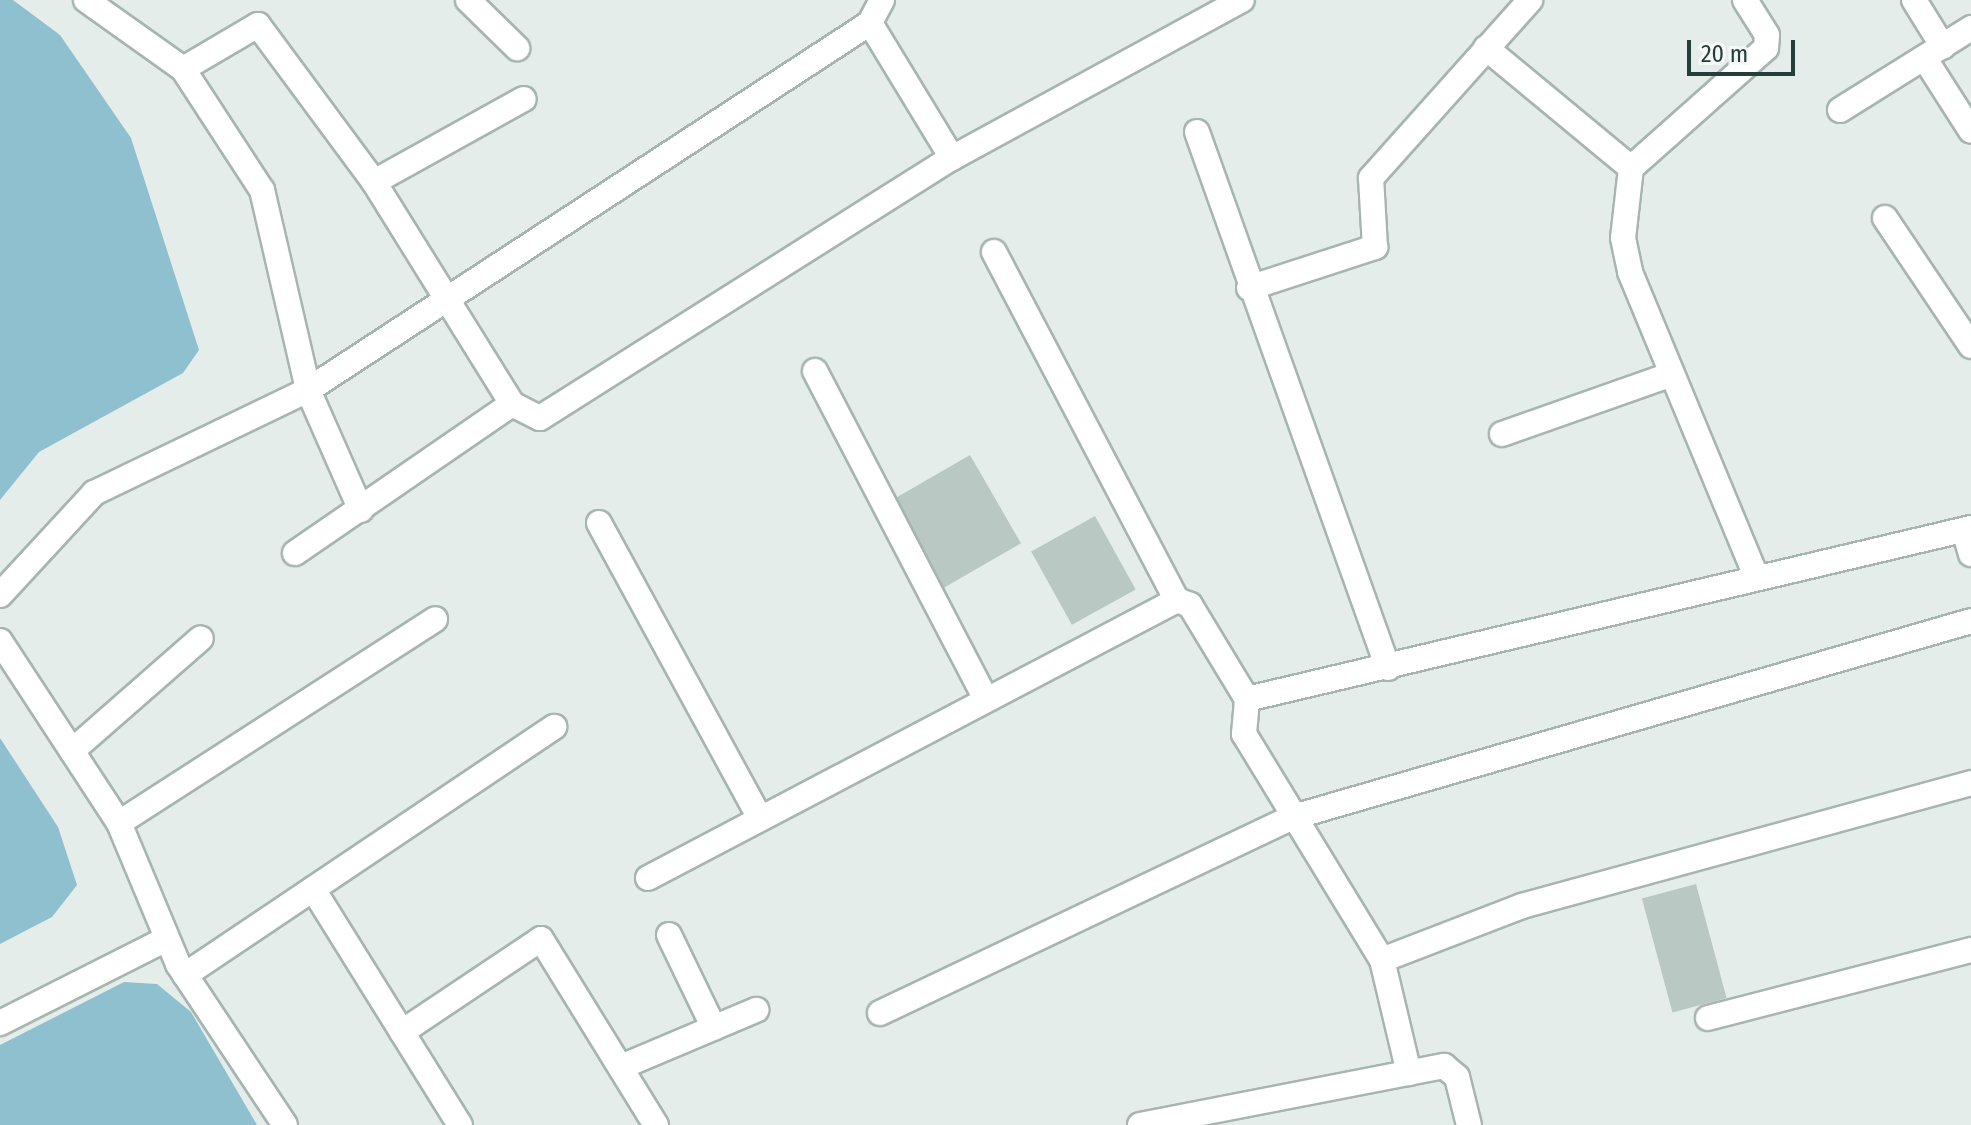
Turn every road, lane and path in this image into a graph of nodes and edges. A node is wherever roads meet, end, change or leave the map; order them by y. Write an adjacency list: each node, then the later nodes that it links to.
1 (86, 0): 13 (street)
2 (468, 0): 10 (street)
3 (882, 0): 8 (street)
4 (1530, 0): 11 (street)
5 (1745, 0): 19 (street)
6 (1914, 0): 12 (street)
7 (1237, 1): 18 (street)
8 (870, 23): 18 (street); 24 (street)
9 (1971, 28): 12 (street)
10 (517, 48)
11 (1486, 48): 19 (street); 23 (street)
12 (1934, 53): 15 (street); 16 (street)
13 (183, 69): 20 (street); 28 (street)
14 (524, 99): 20 (street)
15 (1840, 110)
16 (1971, 131)
17 (1197, 132): 23 (street)
18 (952, 158): 29 (street)
19 (1631, 168): 27 (street)
20 (374, 182): 24 (street)
21 (1885, 218): 25 (street)
22 (994, 252): 38 (street)
23 (1249, 288): 43 (street)
24 (449, 300): 28 (street); 29 (street)
25 (1971, 346)
26 (815, 371): 44 (street)
27 (1672, 374): 30 (street); 36 (street)
28 (308, 390): 31 (street); 37 (street)
29 (512, 404): 31 (street)
30 (1502, 434)
31 (361, 510): 34 (street)
32 (599, 523): 49 (street)
33 (1968, 529): 35 (street); 36 (street)
34 (295, 553)
35 (1971, 554)
36 (1756, 576): 43 (street)
37 (0, 595)
38 (1177, 600): 44 (street); 45 (street)
39 (435, 619): 51 (street)
40 (1971, 621): 50 (street)
41 (201, 638): 47 (street)
42 (0, 641): 47 (street)
43 (1388, 668): 45 (street)
44 (985, 697): 49 (street)
45 (1247, 699): 50 (street)
46 (554, 727): 53 (street)
47 (72, 751): 51 (street)
48 (1971, 783): 57 (street)
49 (760, 818): 52 (street)
50 (1290, 818): 57 (street); 60 (street)
51 (119, 823): 55 (street)
52 (648, 878)
53 (313, 889): 58 (street); 64 (street)
54 (669, 935): 63 (street)
55 (166, 939): 58 (street); 62 (street)
56 (1971, 950): 61 (street)
57 (1382, 960): 66 (street)
58 (185, 975): 67 (street)
59 (756, 1010): 63 (street)
60 (880, 1013)
61 (1708, 1018)
62 (0, 1023)
63 (714, 1028): 65 (street)
64 (402, 1032): 65 (street); 68 (street)
65 (621, 1067): 69 (street)
66 (1409, 1073): 70 (street); 71 (street)
67 (285, 1125)
68 (460, 1125)
69 (656, 1125)
70 (1140, 1125)
71 (1469, 1125)

